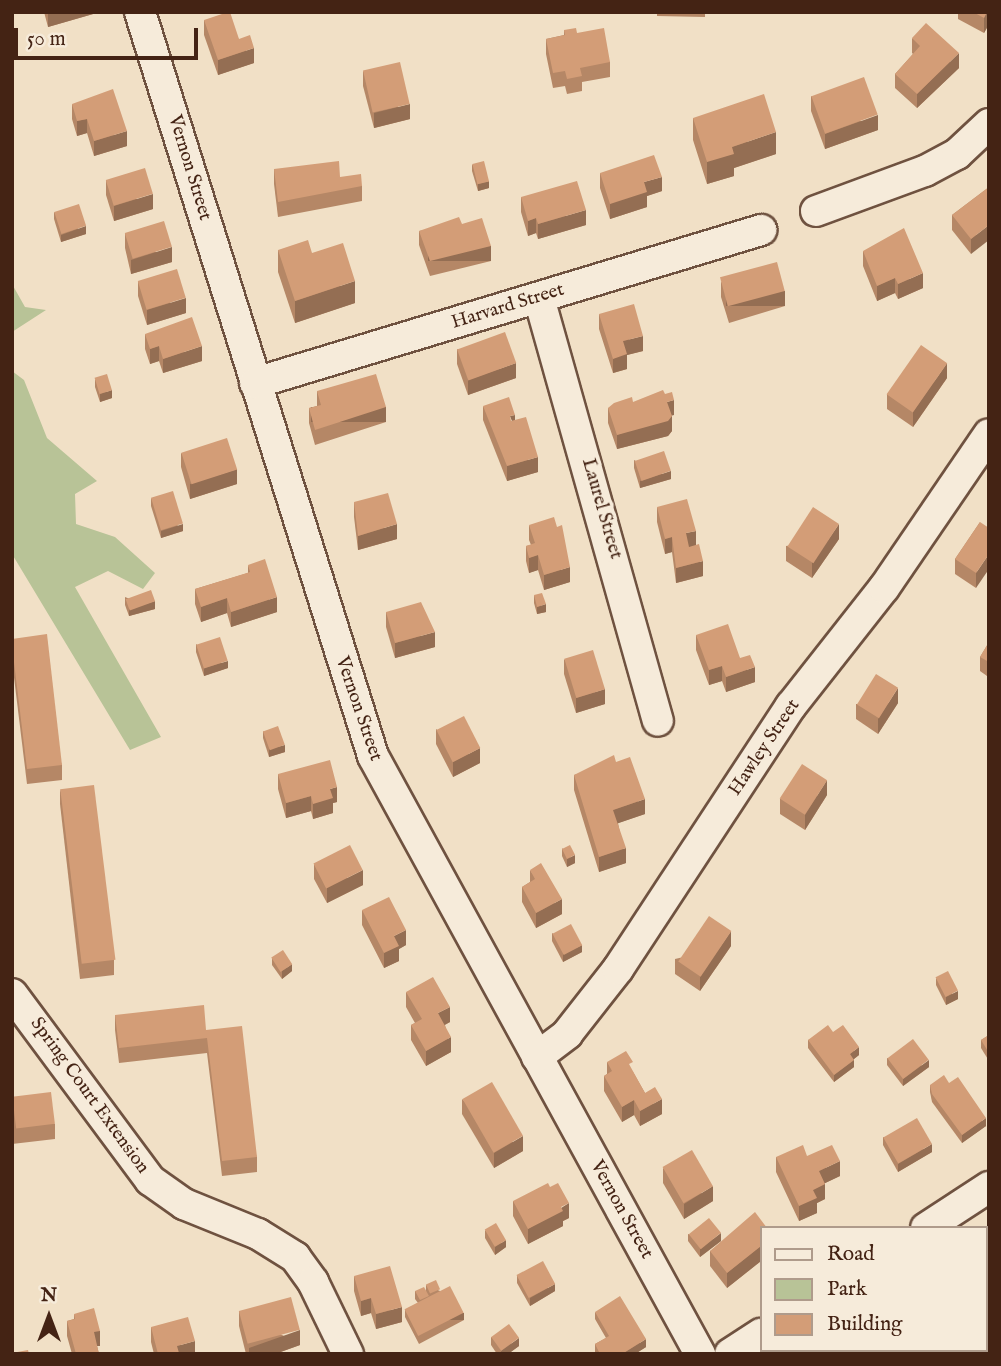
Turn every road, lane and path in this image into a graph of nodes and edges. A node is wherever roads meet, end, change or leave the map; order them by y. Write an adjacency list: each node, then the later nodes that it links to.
1 (140, 12): 6 (street, Vernon Street)
2 (989, 124): 3 (street)
3 (816, 211)
4 (761, 230): 5 (street, Harvard Street)
5 (539, 298): 6 (street, Harvard Street); 8 (street, Laurel Street)
6 (256, 383): 10 (street, Vernon Street)
7 (989, 434): 10 (street, Hawley Street)
8 (658, 720)
9 (12, 994): 14 (street, Spring Court Extension)
10 (537, 1057): 15 (street, Vernon Street)
11 (989, 1187): 12 (street)
12 (929, 1226)
13 (760, 1335): 16 (street)
14 (348, 1354)
15 (699, 1354)
16 (730, 1354)

